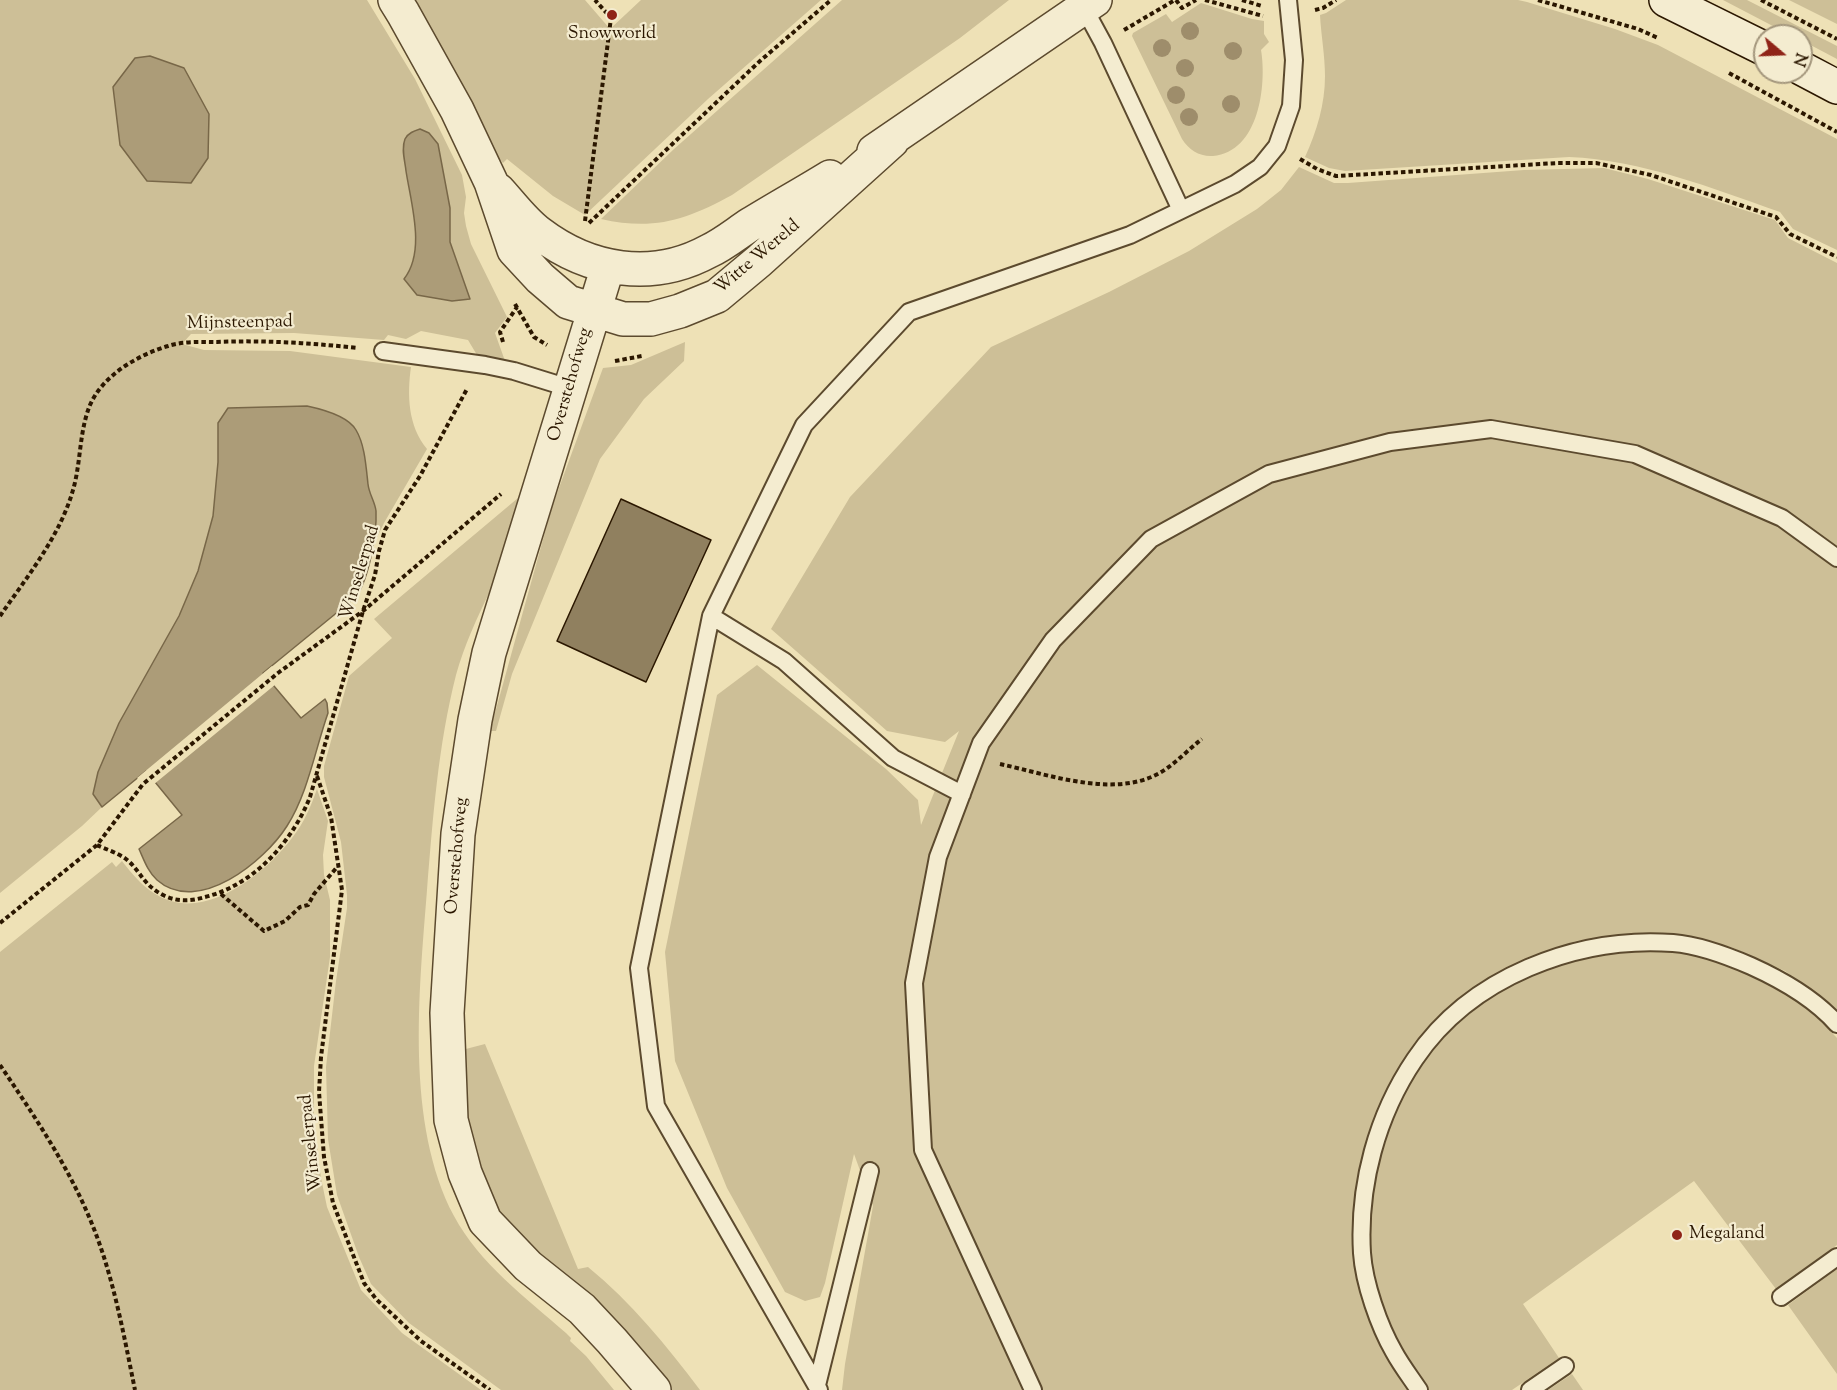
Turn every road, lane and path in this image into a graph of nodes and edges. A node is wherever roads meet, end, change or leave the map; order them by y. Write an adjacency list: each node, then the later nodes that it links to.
1 (394, 0): 20 (street, Witte Wereld)
2 (595, 0): 3 (path)
3 (831, 0)
4 (1176, 0): 5 (path)
5 (1196, 0)
6 (1288, 0): 19 (lane)
7 (1538, 0): 12 (path)
8 (1666, 0): 13 (street)
9 (1761, 0): 11 (path)
10 (1090, 4): 18 (street, Witte Wereld); 21 (lane)
11 (1837, 39)
12 (1667, 42)
13 (1753, 43)
14 (1726, 72): 17 (path)
15 (1813, 74): 16 (street)
16 (1837, 87)
17 (1837, 132)
18 (892, 141): 23 (street, Witte Wereld); 24 (street, Witte Wereld)
19 (1277, 146): 21 (lane); 22 (path)
20 (491, 182): 23 (street, Witte Wereld); 24 (street, Witte Wereld)
21 (1181, 210): 34 (lane)
22 (1837, 257)
23 (608, 266): 24 (street, Overstehofweg)
24 (593, 311): 29 (street, Overstehofweg)
25 (511, 316): 26 (path)
26 (528, 325)
27 (383, 351): 28 (lane); 33 (path, Mijnsteenpad)
28 (485, 364): 29 (lane); 32 (path, Winselerpad)
29 (569, 388): 52 (street, Overstehofweg)
30 (502, 494): 32 (path)
31 (1837, 558): 36 (lane)
32 (363, 610): 37 (path, Winselerpad); 39 (path)
33 (0, 616)
34 (711, 616): 38 (lane); 49 (lane)
35 (1202, 739): 36 (path)
36 (976, 760): 38 (lane)
37 (316, 775): 40 (path, Winselerpad); 41 (path, Winselerpad)
38 (962, 794): 53 (lane)
39 (97, 845): 41 (path, Winselerpad); 42 (path)
40 (338, 866): 41 (path); 51 (path, Winselerpad)
41 (220, 893)
42 (0, 923)
43 (1837, 1024): 54 (lane)
44 (0, 1065): 50 (path)
45 (870, 1171): 49 (lane)
46 (1837, 1257): 47 (lane)
47 (1781, 1297)
48 (1565, 1366): 55 (lane)
49 (818, 1388)
50 (135, 1390)
51 (490, 1390)
52 (654, 1390)
53 (1033, 1390)
54 (1419, 1390)
55 (1530, 1390)

